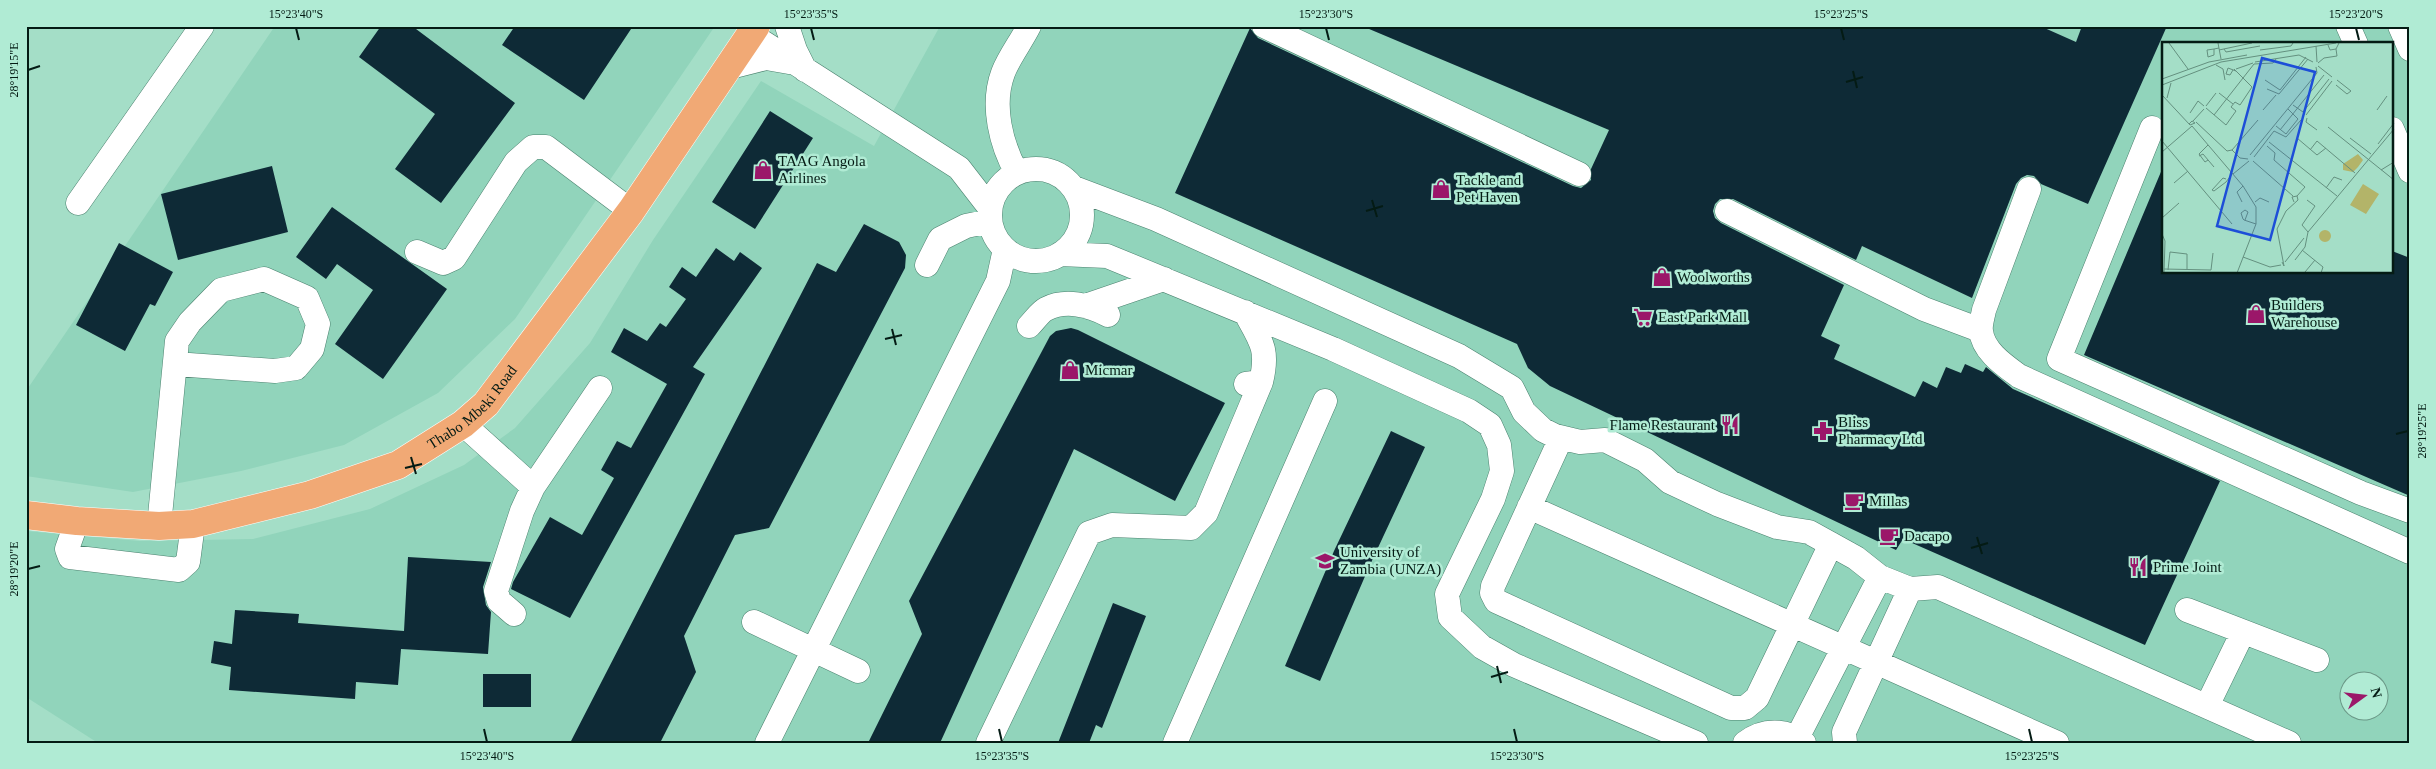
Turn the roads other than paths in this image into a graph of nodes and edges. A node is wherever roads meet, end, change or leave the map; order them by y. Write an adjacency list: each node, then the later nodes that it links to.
1 (202, 26): 20 (street)
2 (787, 26): 11 (street)
3 (1029, 26): 17 (street)
4 (1264, 26): 16 (street)
5 (2348, 26): 8 (street)
6 (2400, 26): 9 (street)
7 (753, 30): 10 (main road, Thabo Mbeki Road); 11 (street)
8 (2355, 42)
9 (2410, 49)
10 (726, 68): 11 (street); 21 (main road, Thabo Mbeki Road)
11 (804, 70): 14 (street)
12 (2152, 128): 45 (street)
13 (2394, 134): 15 (street)
14 (958, 168): 17 (street); 23 (street)
15 (2410, 171)
16 (1579, 174)
17 (1012, 176): 18 (street); 23 (street)
18 (1074, 188): 24 (street); 42 (street)
19 (2029, 189): 37 (street)
20 (78, 203)
21 (631, 211): 26 (street); 41 (main road, Thabo Mbeki Road)
22 (1727, 211): 37 (street)
23 (990, 214): 25 (street); 30 (street)
24 (1080, 229): 27 (street); 28 (street)
25 (1005, 249): 29 (street); 32 (street)
26 (417, 252)
27 (1060, 254): 28 (street); 29 (street)
28 (1106, 256): 31 (street)
29 (1031, 261): 32 (street)
30 (927, 265)
31 (1164, 279): 33 (street); 34 (street)
32 (998, 281): 60 (street)
33 (1084, 306): 35 (street); 36 (street)
34 (1245, 312): 67 (street); 69 (street)
35 (1108, 315)
36 (1029, 326)
37 (1980, 330): 51 (street)
38 (175, 364): 38 (street); 49 (street)
39 (600, 388): 43 (street)
40 (1325, 400): 68 (street)
41 (463, 424): 43 (street); 48 (main road, Thabo Mbeki Road)
42 (1561, 438): 44 (street); 50 (street)
43 (533, 487): 55 (street)
44 (1529, 507): 57 (street); 57 (street)
45 (2410, 511)
46 (26, 515): 47 (main road, Thabo Mbeki Road)
47 (77, 521): 48 (street); 49 (main road, Thabo Mbeki Road)
48 (193, 524): 49 (main road, Thabo Mbeki Road)
49 (159, 526)
50 (1831, 544): 52 (street); 57 (street)
51 (2410, 552)
52 (1880, 577): 53 (street); 59 (street)
53 (1910, 589): 62 (street); 64 (street)
54 (2187, 610): 58 (street)
55 (514, 614)
56 (754, 622): 60 (street)
57 (1793, 624): 59 (street)
58 (2242, 632): 61 (street); 64 (street)
59 (1844, 647): 62 (street); 65 (street)
60 (813, 650): 63 (street); 66 (street)
61 (2317, 660)
62 (1878, 662): 71 (street); 72 (street)
63 (858, 672)
64 (2207, 706): 73 (street)
65 (1801, 740): 70 (street)
66 (767, 743)
67 (988, 743)
68 (1175, 743)
69 (1696, 743)
70 (1745, 743)
71 (1845, 743)
72 (2057, 743)
73 (2289, 743)

